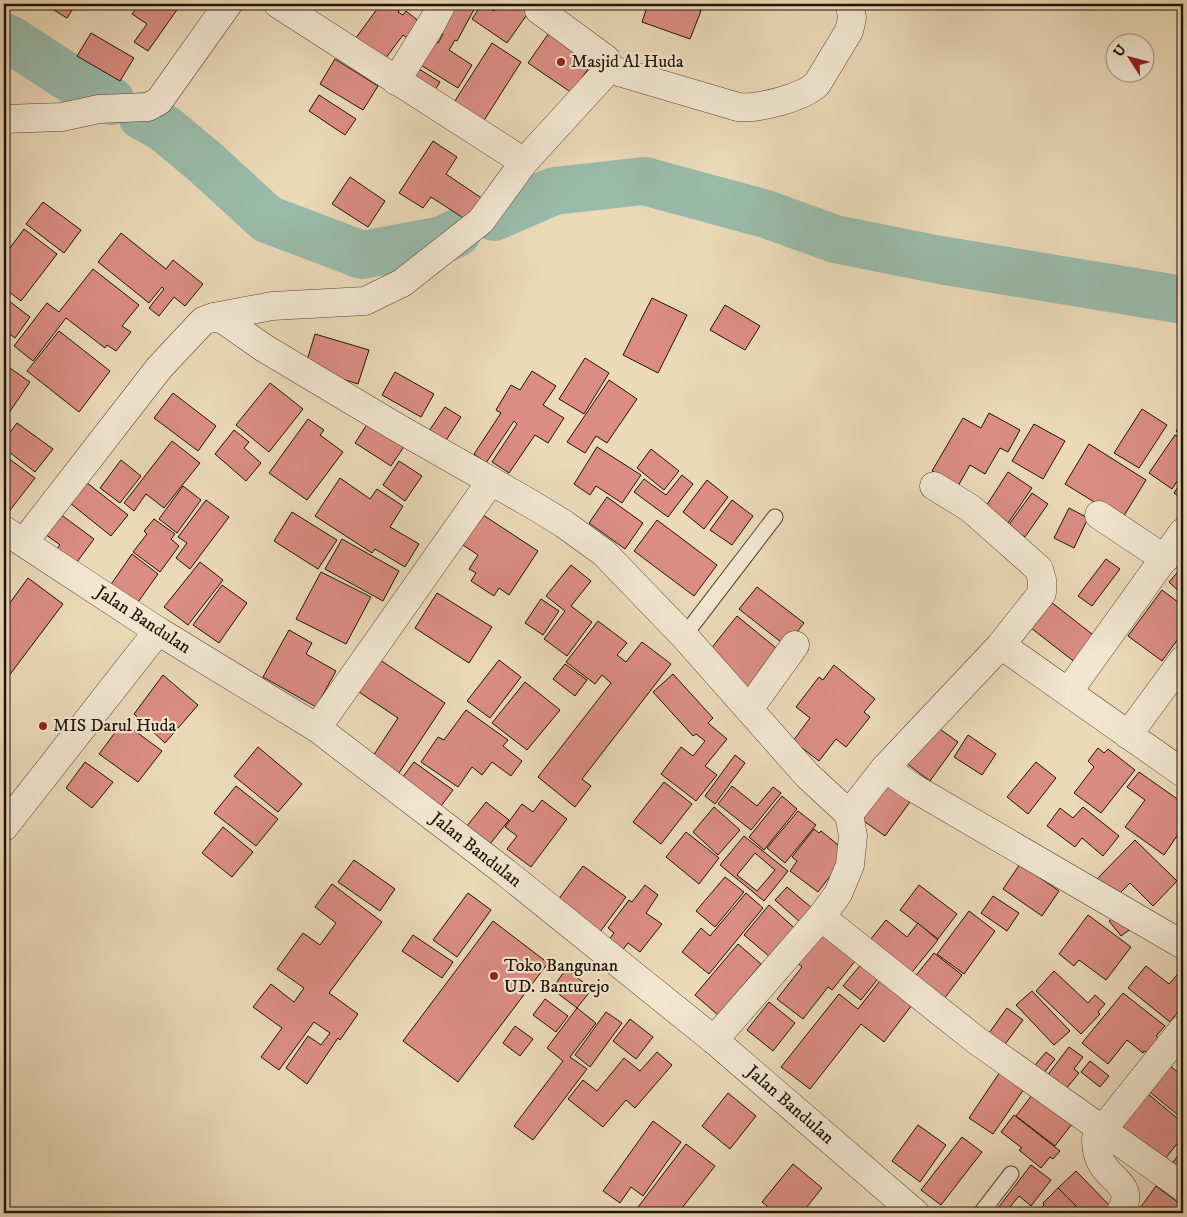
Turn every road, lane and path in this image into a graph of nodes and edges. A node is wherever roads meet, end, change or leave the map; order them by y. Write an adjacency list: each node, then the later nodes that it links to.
1 (228, 4): 8 (street)
2 (278, 4): 7 (street)
3 (442, 4): 7 (street)
4 (850, 4): 6 (street)
5 (539, 10): 6 (street)
6 (609, 68): 9 (street)
7 (396, 81): 9 (street)
8 (4, 119)
9 (524, 162): 10 (street)
10 (214, 317): 11 (street); 15 (street)
11 (492, 481): 18 (street); 24 (street)
12 (934, 486): 20 (street)
13 (1099, 515): 16 (street)
14 (775, 517): 18 (lane)
15 (14, 536): 17 (street, Jalan Bandulan)
16 (1177, 546): 22 (street)
17 (158, 631): 24 (street, Jalan Bandulan); 29 (street)
18 (684, 636): 23 (street)
19 (795, 645): 23 (street)
20 (1001, 645): 22 (street); 26 (street)
21 (1183, 660): 25 (street)
22 (1068, 692): 25 (street)
23 (749, 710): 28 (street)
24 (317, 728): 33 (street, Jalan Bandulan)
25 (1128, 736): 27 (street)
26 (886, 768): 28 (street); 31 (street)
27 (1183, 773)
28 (849, 814): 30 (street)
29 (4, 827)
30 (821, 916): 33 (street); 34 (street)
31 (1183, 945)
32 (1183, 1028): 34 (street)
33 (714, 1040): 37 (street, Jalan Bandulan)
34 (1102, 1130): 36 (street); 39 (street)
35 (1011, 1174): 38 (lane)
36 (1183, 1187)
37 (916, 1213)
38 (981, 1213)
39 (1120, 1213)

